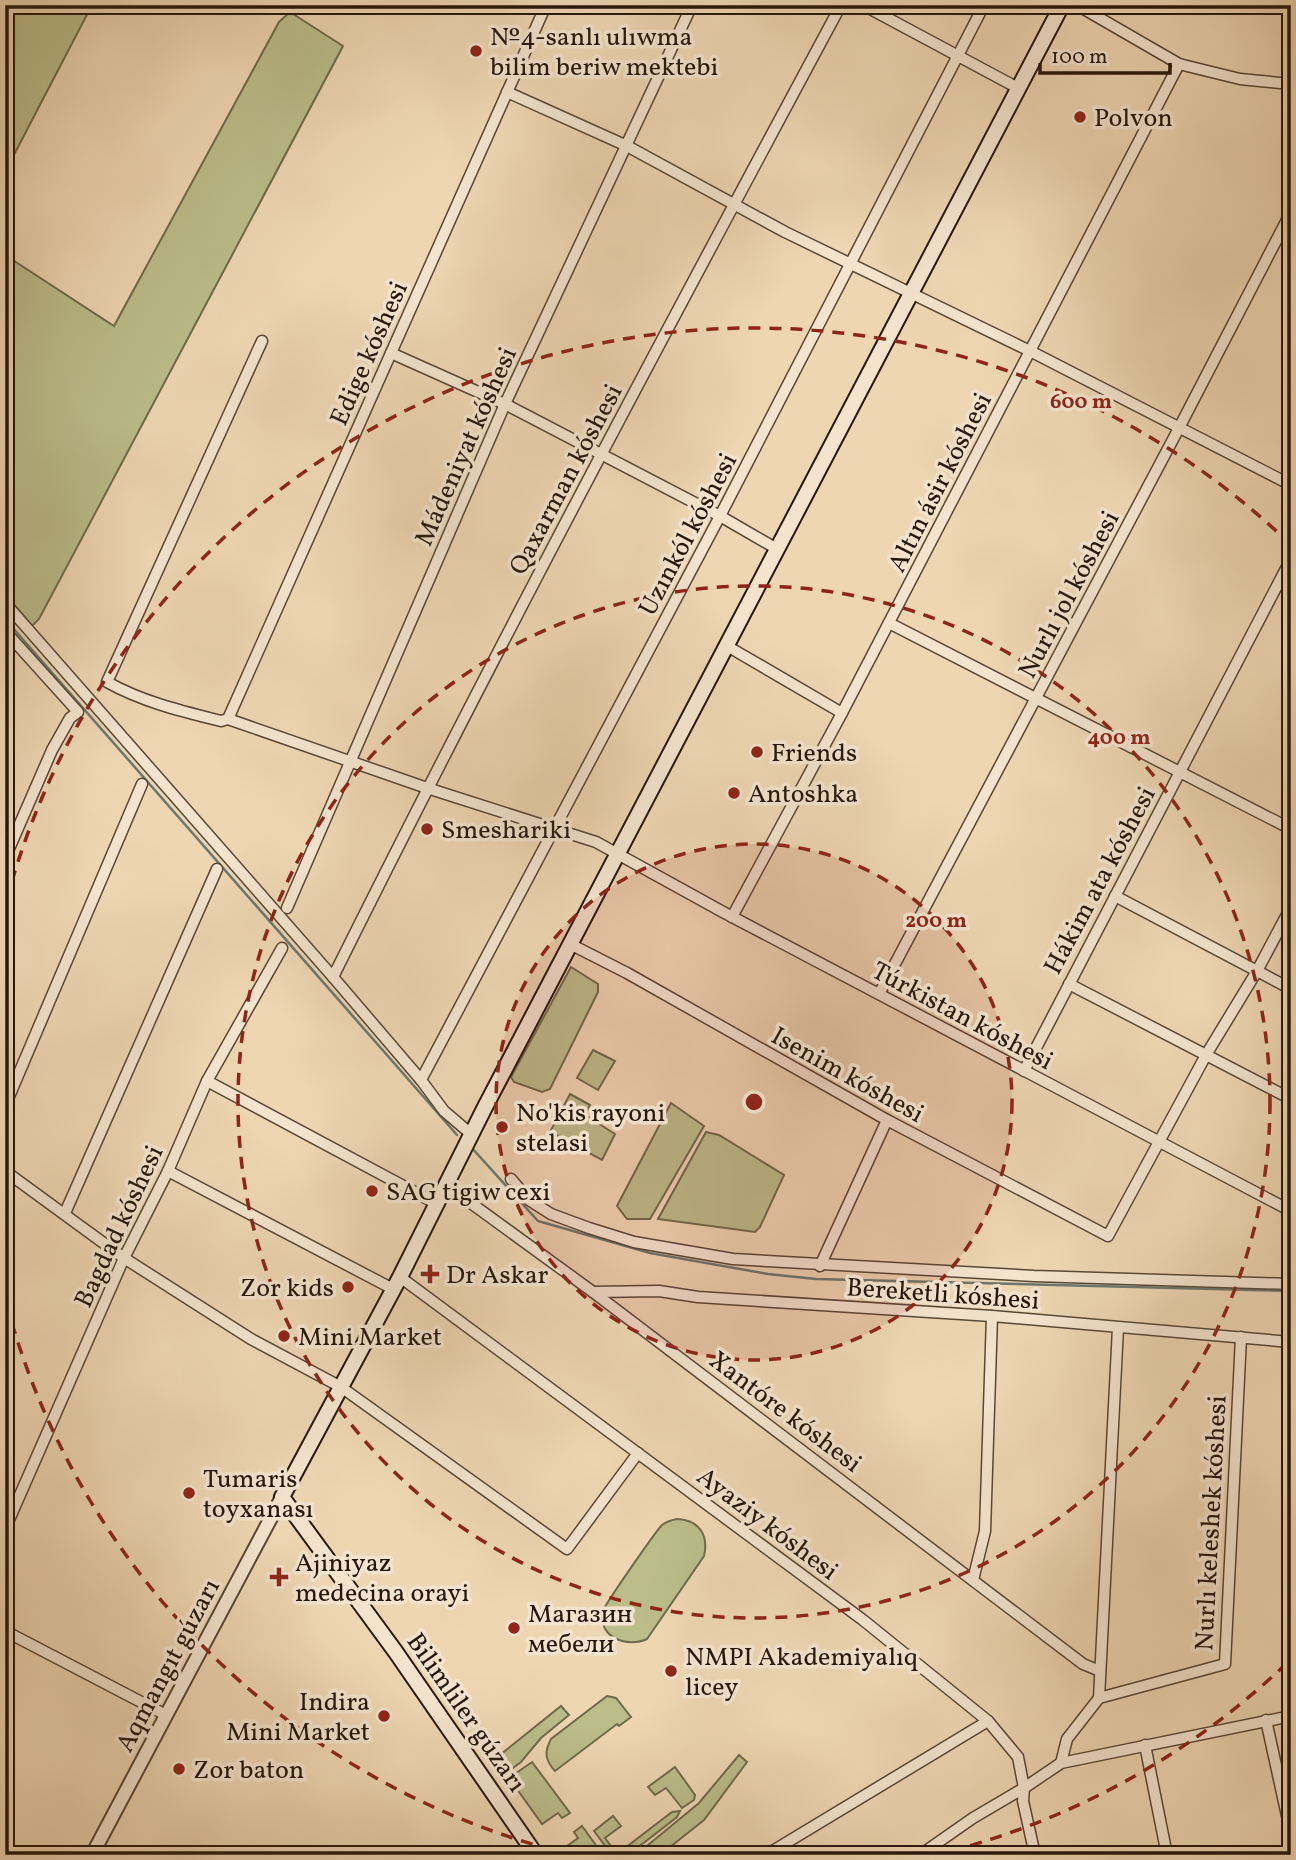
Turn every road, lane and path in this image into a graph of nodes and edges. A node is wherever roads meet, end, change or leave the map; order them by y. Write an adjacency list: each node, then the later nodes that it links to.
1 (546, 5): 12 (street, Edige kóshesi)
2 (692, 5): 13 (street, Mádeniyat kóshesi)
3 (841, 5): 14 (street, Qaxarman kóshesi)
4 (985, 5): 8 (street, Uzınkól kóshesi)
5 (1062, 5): 11 (main road)
6 (1077, 5): 9 (street)
7 (864, 6): 8 (street)
8 (957, 56): 11 (street); 16 (street, Uzınkól kóshesi)
9 (1179, 64): 10 (street); 19 (street, Altın ásir kóshesi)
10 (1291, 83)
11 (1018, 88): 17 (main road)
12 (507, 92): 13 (street); 20 (street, Edige kóshesi)
13 (627, 146): 14 (street); 21 (street, Mádeniyat kóshesi)
14 (734, 205): 16 (street); 23 (street, Qaxarman kóshesi)
15 (1291, 212): 22 (street, Nurlı jol kóshesi)
16 (850, 265): 17 (street); 25 (street, Uzınkól kóshesi)
17 (912, 294): 19 (street); 26 (main road)
18 (262, 341): 34 (street, Túrkistan kóshesi)
19 (1030, 351): 22 (street); 29 (street, Altın ásir kóshesi)
20 (391, 353): 21 (street); 34 (street, Edige kóshesi)
21 (505, 404): 23 (street); 35 (street, Mádeniyat kóshesi)
22 (1180, 428): 24 (street); 32 (street, Nurlı jol kóshesi)
23 (601, 455): 25 (street); 38 (street, Qaxarman kóshesi)
24 (1291, 485)
25 (720, 516): 26 (street); 39 (street, Uzınkól kóshesi)
26 (777, 549): 31 (main road)
27 (1291, 559): 36 (street, Hákim ata kóshesi)
28 (5, 603): 51 (street)
29 (889, 623): 32 (street); 33 (street, Altın ásir kóshesi)
30 (5, 631): 42 (street)
31 (727, 646): 33 (street); 41 (main road)
32 (1036, 699): 36 (street); 54 (street, Nurlı jol kóshesi)
33 (842, 713): 47 (street, Altın ásir kóshesi)
34 (228, 719): 35 (street, Túrkistan kóshesi)
35 (350, 761): 38 (street, Túrkistan kóshesi); 46 (street, Mádeniyat kóshesi)
36 (1179, 772): 40 (street); 44 (street, Hákim ata kóshesi)
37 (142, 784): 60 (street)
38 (427, 788): 39 (street, Túrkistan kóshesi); 51 (street, Qaxarman kóshesi)
39 (556, 829): 41 (street, Túrkistan kóshesi); 57 (street, Uzınkól kóshesi)
40 (1291, 829)
41 (617, 856): 47 (street, Túrkistan kóshesi); 48 (main road)
42 (5, 858)
43 (217, 869): 70 (street, Bagdad kóshesi)
44 (1115, 895): 50 (street); 52 (street, Hákim ata kóshesi)
45 (1291, 907): 50 (street)
46 (287, 908)
47 (732, 917): 54 (street, Túrkistan kóshesi)
48 (570, 944): 61 (street, Isenim kóshesi); 62 (main road)
49 (282, 948): 58 (street, Bagdad kóshesi)
50 (1257, 971): 53 (street); 55 (street)
51 (333, 977): 57 (street)
52 (1069, 984): 55 (street); 56 (street, Hákim ata kóshesi)
53 (1291, 989)
54 (878, 994): 56 (street, Túrkistan kóshesi)
55 (1206, 1055): 59 (street); 63 (street)
56 (1024, 1071): 63 (street, Túrkistan kóshesi)
57 (421, 1080): 62 (street)
58 (207, 1081): 65 (street, Bagdad kóshesi); 68 (street)
59 (1291, 1099)
60 (5, 1105)
61 (887, 1120): 63 (street, Isenim kóshesi); 72 (street)
62 (471, 1134): 67 (main road)
63 (1159, 1143): 69 (street, Túrkistan kóshesi)
64 (5, 1171): 70 (street)
65 (168, 1171): 71 (street, Bagdad kóshesi); 73 (street, Ayaziy kóshesi)
66 (511, 1180): 72 (street)
67 (446, 1185): 68 (main road); 75 (street, Xantóre kóshesi)
68 (437, 1204): 73 (main road)
69 (1291, 1211)
70 (65, 1213): 71 (street)
71 (124, 1258): 80 (street); 83 (street, Bagdad kóshesi)
72 (820, 1266): 74 (street)
73 (397, 1283): 80 (main road); 81 (street, Ayaziy kóshesi)
74 (1291, 1284)
75 (593, 1292): 76 (street, Bereketli kóshesi); 84 (street, Xantóre kóshesi)
76 (992, 1317): 77 (street, Bereketli kóshesi); 84 (street)
77 (1118, 1328): 78 (street, Bereketli kóshesi); 86 (street)
78 (1241, 1338): 79 (street, Bereketli kóshesi); 87 (street, Nurlı keleshek kóshesi)
79 (1291, 1342)
80 (341, 1387): 81 (street); 82 (main road)
81 (638, 1453): 91 (street, Ayaziy kóshesi)
82 (282, 1497): 88 (street, Aqmangıt gúzarı); 97 (main road, Bilimliler gúzarı)
83 (5, 1529)
84 (972, 1580): 86 (street, Xantóre kóshesi)
85 (5, 1631): 88 (street)
86 (1100, 1671): 87 (street)
87 (1099, 1698): 93 (street)
88 (166, 1715): 96 (street, Aqmangıt gúzarı)
89 (1291, 1716): 90 (street)
90 (1266, 1720): 92 (street); 95 (street)
91 (988, 1721): 94 (street, Ayaziy kóshesi); 98 (street)
92 (1145, 1745): 93 (street); 101 (street)
93 (1061, 1763): 94 (street)
94 (1024, 1788): 99 (street); 100 (street, Ayaziy kóshesi)
95 (1291, 1834)
96 (92, 1855)
97 (536, 1855)
98 (766, 1855)
99 (920, 1855)
100 (1035, 1855)
101 (1167, 1855)

